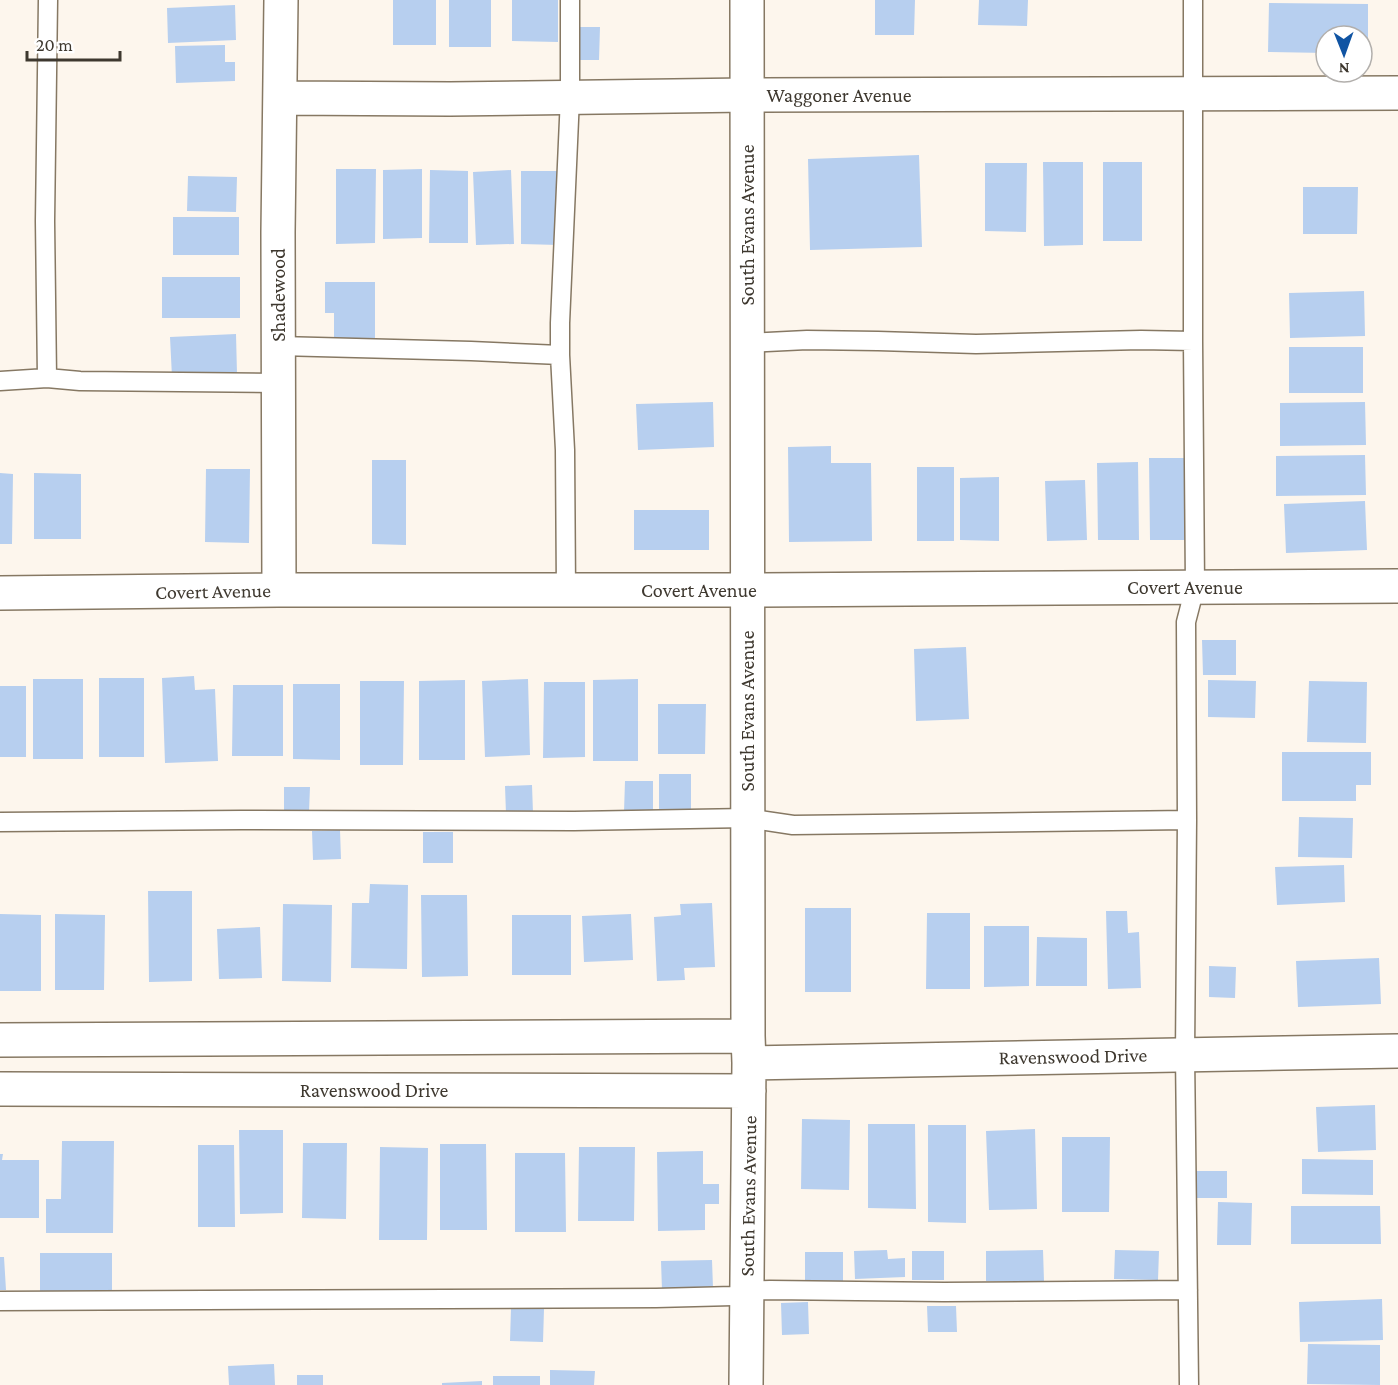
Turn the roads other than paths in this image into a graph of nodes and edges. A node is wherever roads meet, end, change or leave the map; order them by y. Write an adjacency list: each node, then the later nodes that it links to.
1 (48, 0): 15 (lane)
2 (281, 0): 9 (street, Shadewood)
3 (570, 0): 10 (lane)
4 (747, 0): 8 (street, South Evans Avenue)
5 (1193, 0): 6 (lane)
6 (1194, 93): 7 (street, Waggoner Avenue); 8 (street, Waggoner Avenue); 11 (lane)
7 (1398, 93)
8 (747, 95): 10 (street, Waggoner Avenue); 12 (street, South Evans Avenue)
9 (280, 98): 10 (street, Waggoner Avenue); 13 (street, Shadewood)
10 (570, 98): 14 (lane)
11 (1193, 341): 12 (lane); 19 (lane)
12 (748, 343): 21 (street, South Evans Avenue)
13 (279, 346): 14 (lane); 17 (street, Shadewood)
14 (560, 356): 22 (lane)
15 (47, 378): 16 (lane); 17 (lane)
16 (0, 381)
17 (279, 383): 20 (street, Shadewood)
18 (1398, 586): 19 (street, Covert Avenue)
19 (1195, 587): 21 (street, Covert Avenue); 25 (lane)
20 (279, 590): 22 (street, Covert Avenue); 23 (street, Covert Avenue)
21 (747, 590): 22 (street, Covert Avenue); 24 (street, South Evans Avenue)
22 (566, 591)
23 (0, 593)
24 (747, 818): 25 (lane); 26 (lane); 30 (street, South Evans Avenue)
25 (1187, 820): 29 (lane)
26 (0, 822)
27 (0, 1040): 30 (street, Ravenswood Drive)
28 (1398, 1051): 29 (street, Ravenswood Drive)
29 (1185, 1054): 30 (street, Ravenswood Drive); 32 (lane)
30 (748, 1063): 31 (street, Ravenswood Drive); 33 (street, South Evans Avenue)
31 (0, 1089)
32 (1188, 1290): 33 (lane); 36 (lane)
33 (747, 1291): 34 (lane); 35 (street, South Evans Avenue)
34 (0, 1300)
35 (746, 1385)
36 (1189, 1385)

